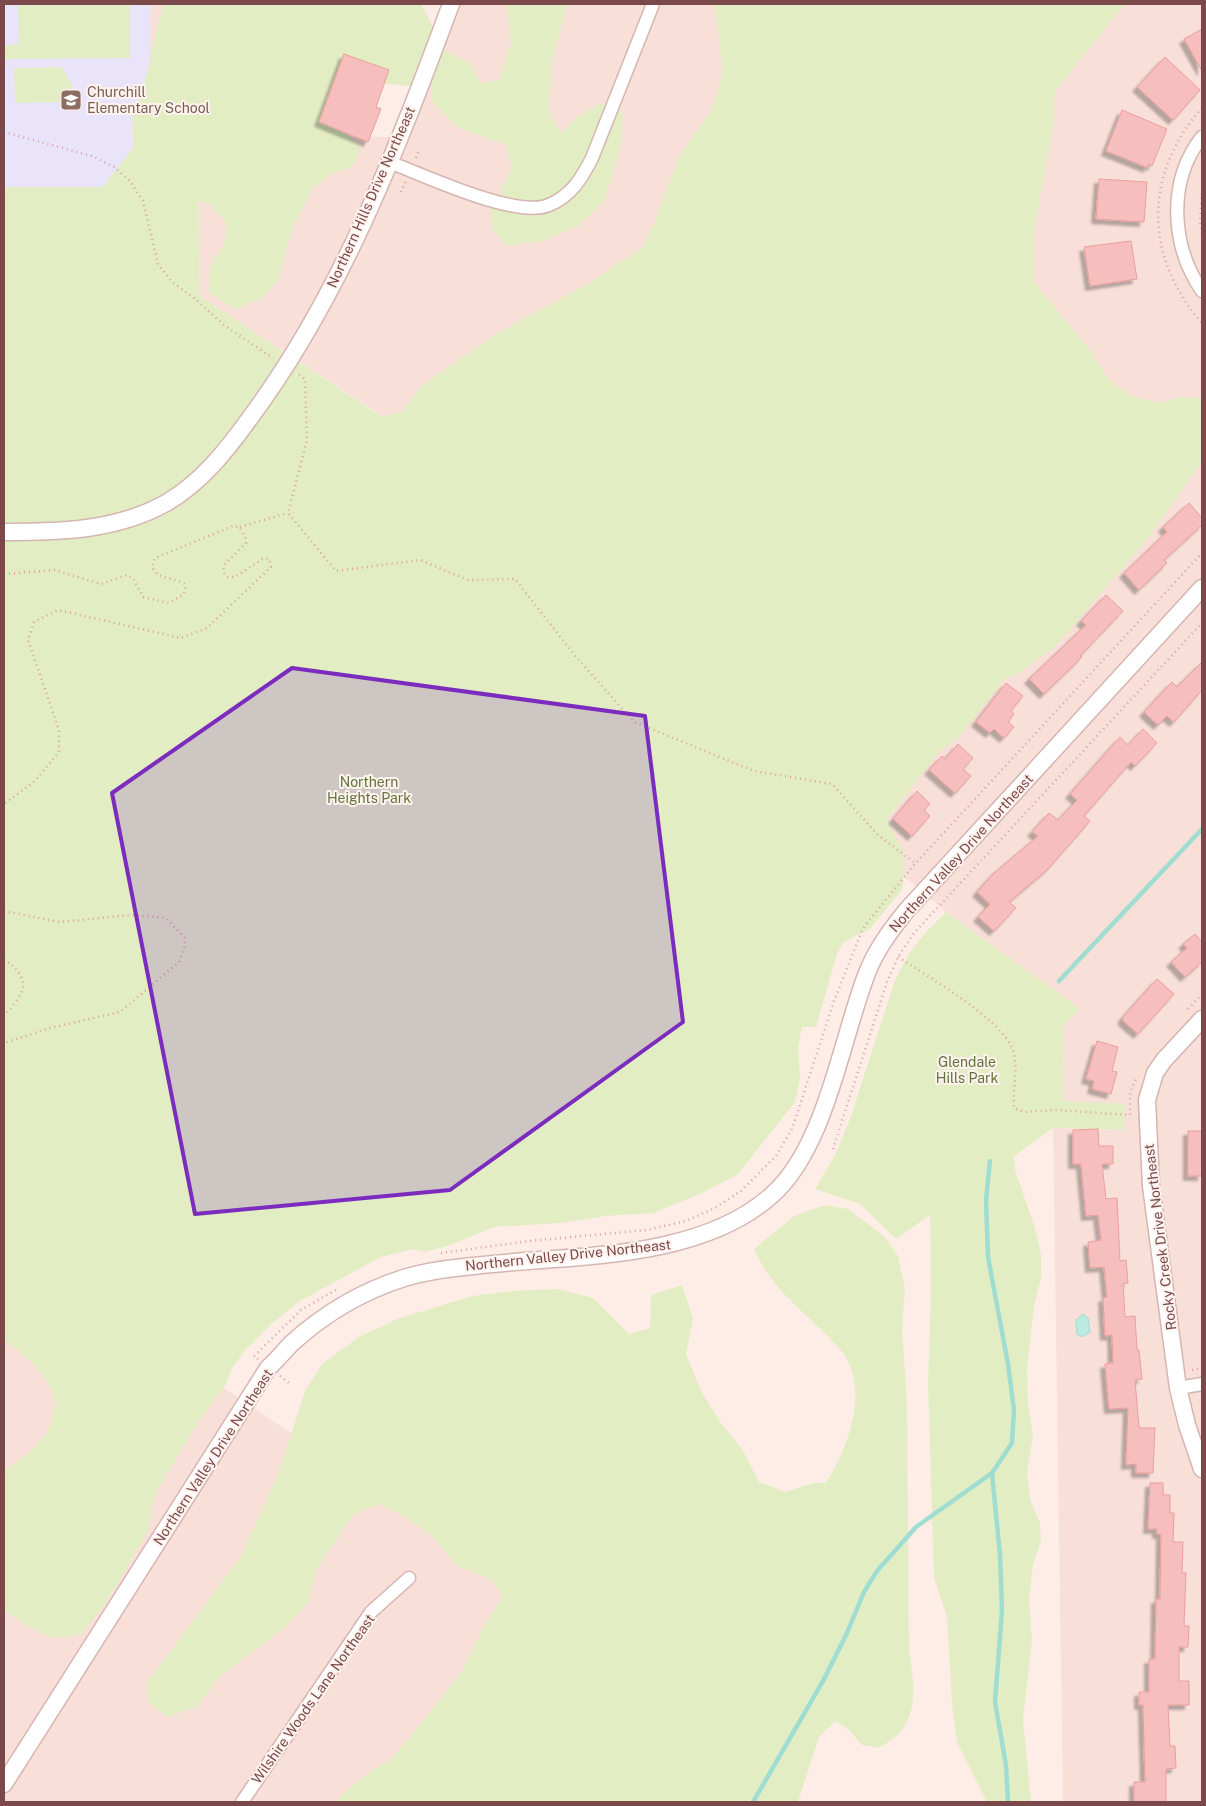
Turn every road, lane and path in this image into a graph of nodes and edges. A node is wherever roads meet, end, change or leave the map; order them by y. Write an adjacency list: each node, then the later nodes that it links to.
1 (451, 4): 5 (street, Northern Hills Drive Northeast)
2 (653, 4): 5 (street)
3 (4, 132): 9 (path)
4 (1202, 137): 8 (street)
5 (390, 162): 9 (street, Northern Hills Drive Northeast)
6 (1202, 193): 7 (path)
7 (1202, 235)
8 (1202, 291)
9 (286, 366): 10 (path); 12 (street, Northern Hills Drive Northeast)
10 (288, 513): 11 (path); 17 (path)
11 (239, 527): 13 (path); 16 (path)
12 (4, 532)
13 (4, 574)
14 (1202, 588): 36 (street, Northern Valley Drive Northeast)
15 (1202, 623): 19 (path)
16 (4, 804)
17 (915, 864)
18 (4, 911): 23 (path)
19 (898, 958): 25 (path); 26 (path)
20 (4, 959): 21 (path)
21 (4, 1013)
22 (1202, 1019): 33 (street, Rocky Creek Drive Northeast)
23 (4, 1043)
24 (807, 1085): 27 (path)
25 (1130, 1115)
26 (833, 1149)
27 (431, 1255)
28 (340, 1288): 29 (path)
29 (254, 1356)
30 (1202, 1368): 31 (path)
31 (1196, 1369)
32 (1202, 1384): 33 (street)
33 (1178, 1388): 34 (street, Rocky Creek Drive Northeast)
34 (1202, 1469)
35 (408, 1578): 37 (street, Wilshire Woods Lane Northeast)
36 (4, 1784)
37 (242, 1802)

